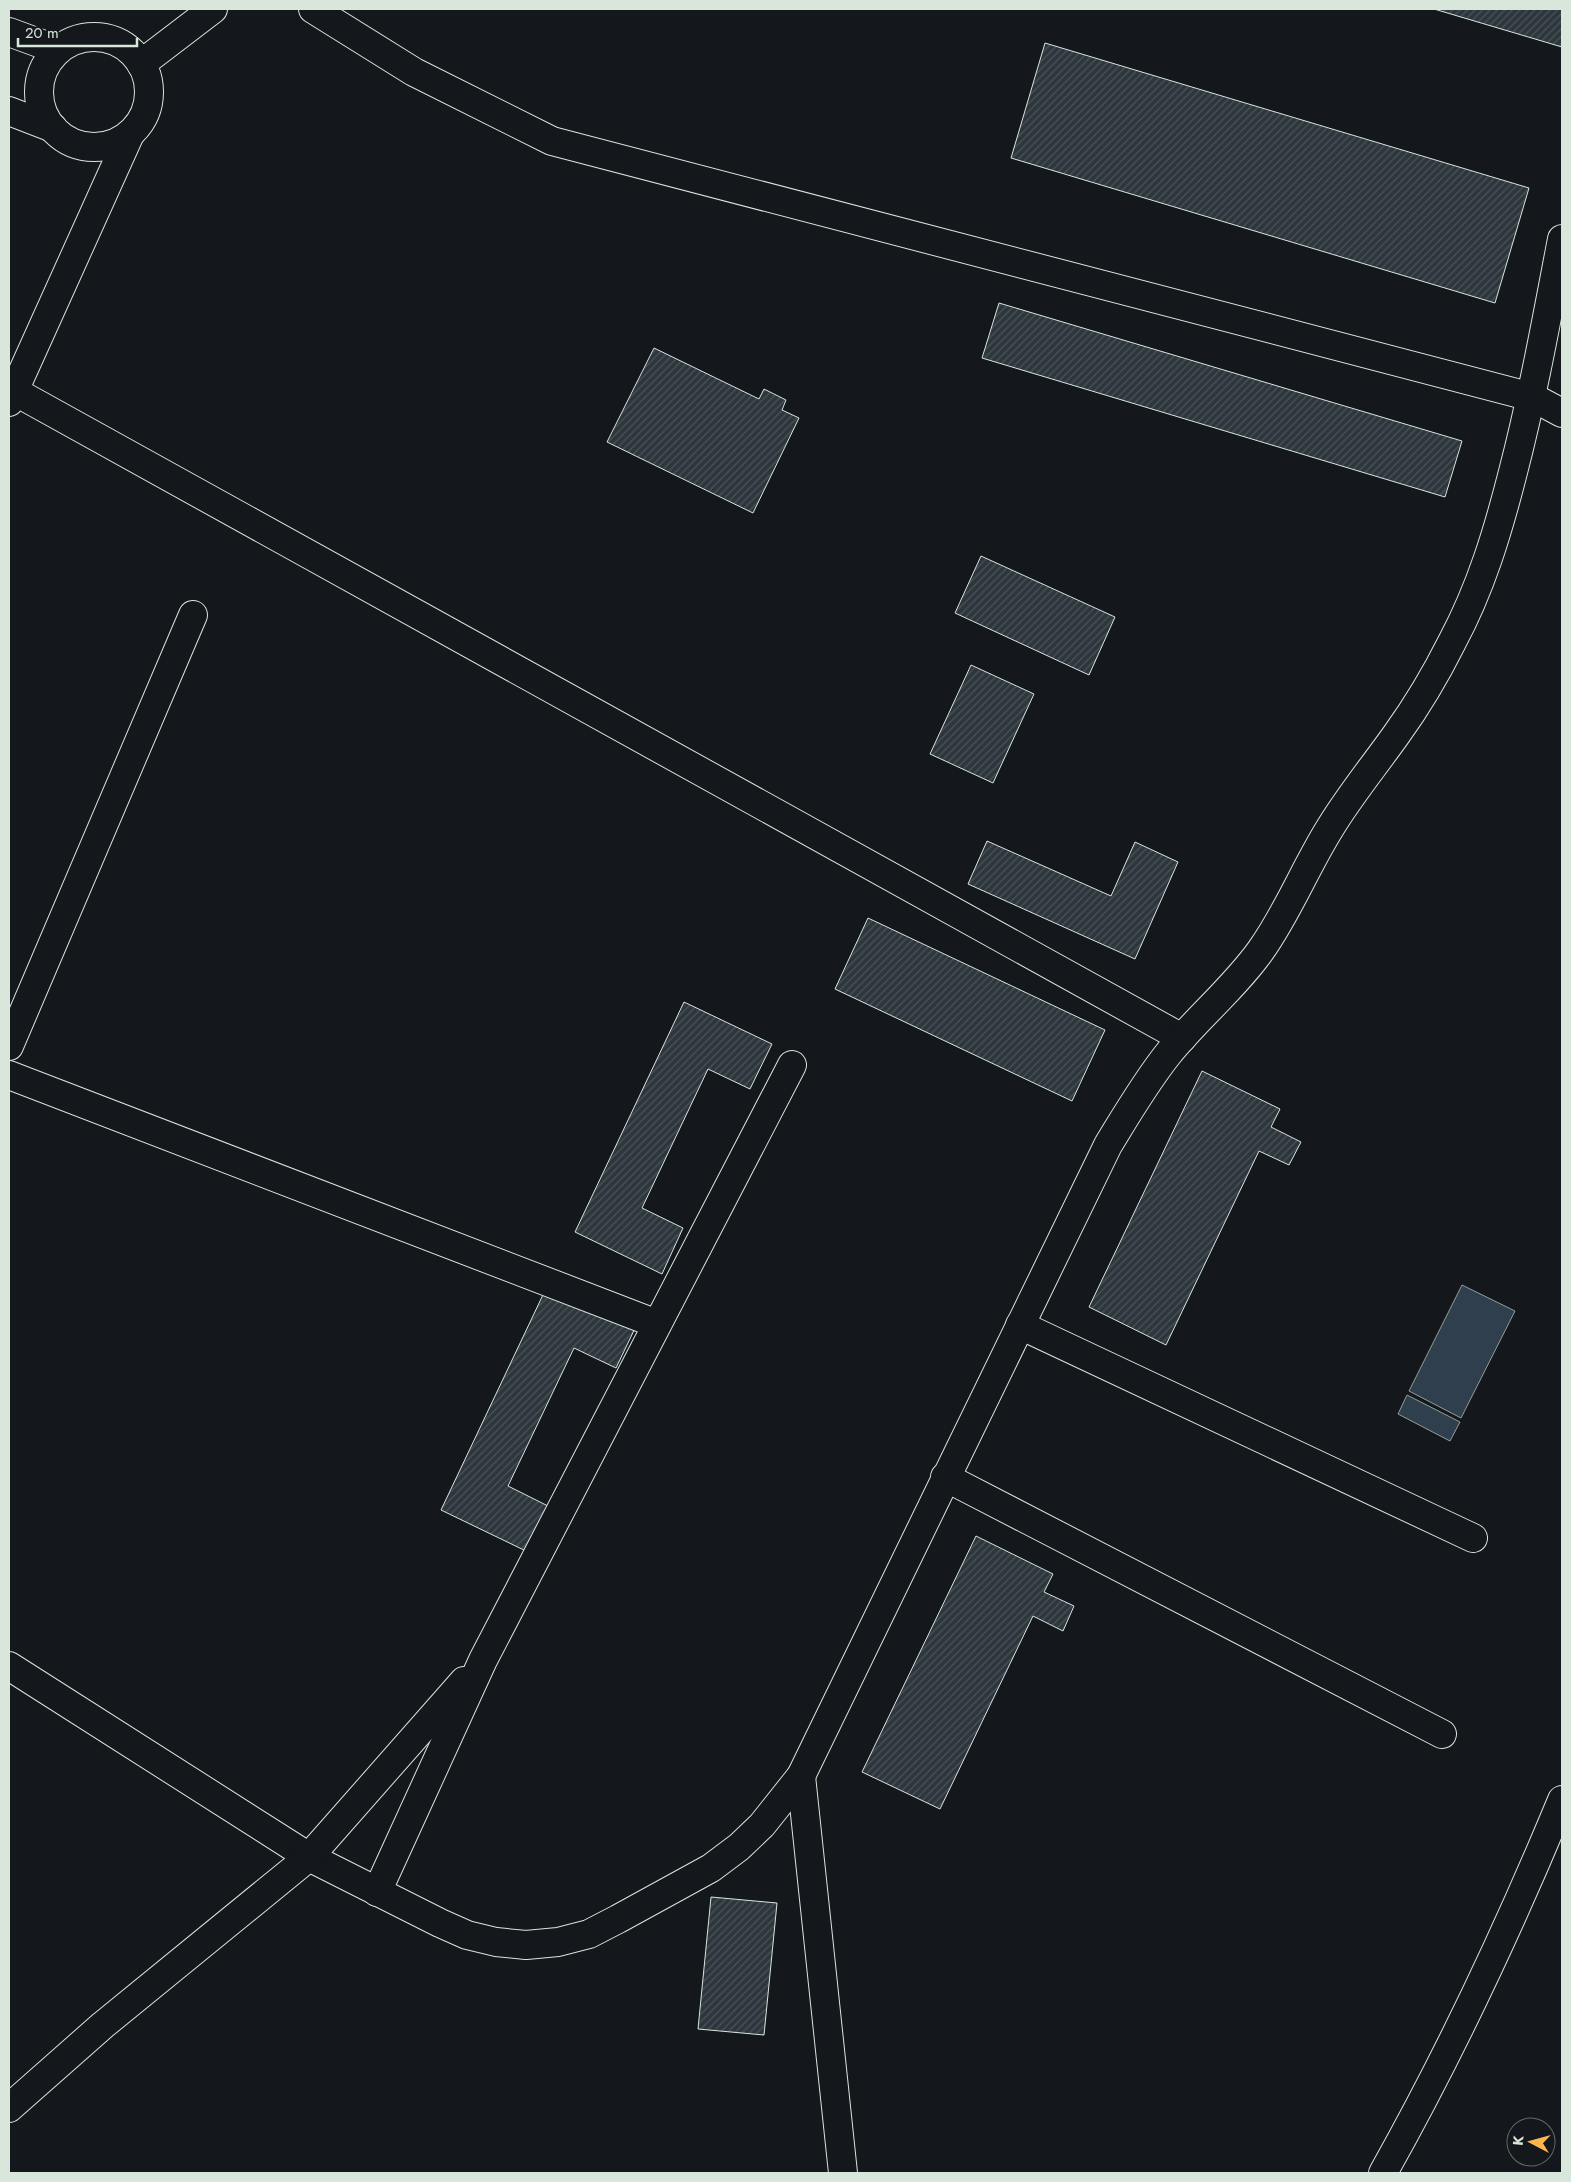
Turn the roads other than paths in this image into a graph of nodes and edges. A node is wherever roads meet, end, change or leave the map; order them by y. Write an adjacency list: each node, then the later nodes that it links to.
1 (213, 9): 5 (street)
2 (313, 9): 10 (street)
3 (9, 32): 4 (street)
4 (58, 50): 5 (street); 7 (street)
5 (141, 64): 8 (street)
6 (9, 111): 7 (street)
7 (53, 128): 8 (street)
8 (130, 134): 11 (street)
9 (1562, 239): 10 (street)
10 (1532, 396): 12 (street); 14 (street)
11 (11, 397): 14 (street)
12 (1562, 413)
13 (193, 615): 15 (street)
14 (1182, 1038): 19 (street)
15 (9, 1046)
16 (792, 1065): 18 (street)
17 (9, 1075): 18 (street)
18 (658, 1324): 22 (street)
19 (1020, 1325): 20 (street); 21 (street)
20 (945, 1477): 24 (street); 25 (street)
21 (1473, 1538)
22 (483, 1660): 27 (street); 28 (street)
23 (9, 1666): 27 (street)
24 (1442, 1734)
25 (801, 1776): 28 (street); 30 (street)
26 (1562, 1800): 31 (street)
27 (309, 1857): 28 (street); 29 (street)
28 (377, 1892)
29 (9, 2108)
30 (843, 2173)
31 (1383, 2173)

